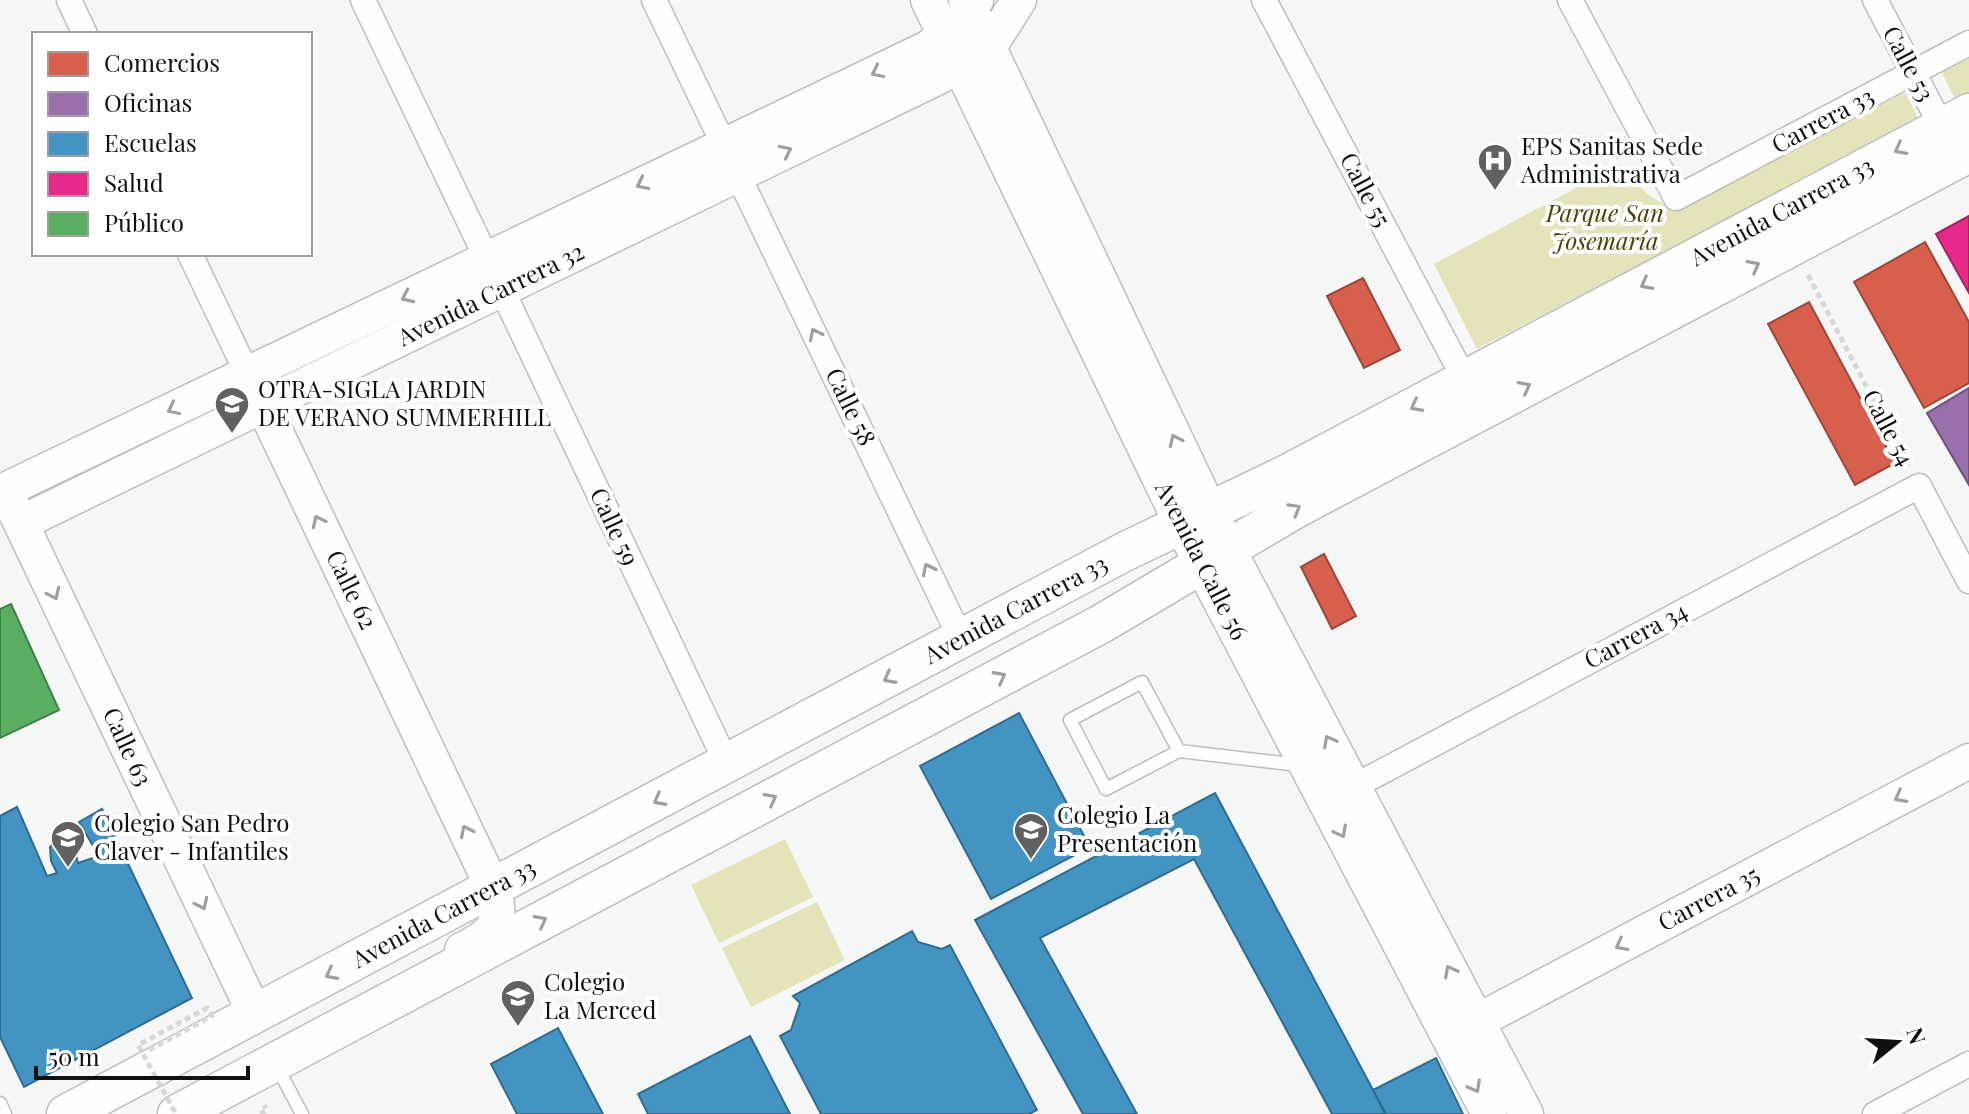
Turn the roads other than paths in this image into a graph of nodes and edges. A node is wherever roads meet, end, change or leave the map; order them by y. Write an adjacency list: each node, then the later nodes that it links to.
1 (69, 0): 10 (street)
2 (363, 0): 19 (street)
3 (654, 0): 17 (street, Calle 58)
4 (928, 0): 13 (street, Avenida Calle 56)
5 (1019, 0): 12 (street)
6 (1264, 0): 22 (street, Calle 55)
7 (1570, 0): 14 (street, Carrera 33)
8 (1875, 0): 14 (street, Calle 53)
9 (971, 3): 12 (street, Avenida Calle 56); 13 (street)
10 (84, 32)
11 (1969, 43): 14 (street, Carrera 33)
12 (989, 47): 13 (street); 26 (street, Avenida Calle 56, one-way to 12)
13 (953, 52): 17 (street, Avenida Carrera 32); 26 (street, Avenida Calle 56)
14 (1913, 73): 15 (street, Calle 53)
15 (1955, 120): 22 (main road, Avenida Carrera 33, one-way to 22)
16 (1969, 153): 27 (main road, Avenida Carrera 33, one-way to 16)
17 (731, 160): 19 (street, Avenida Carrera 32, one-way to 19); 20 (street, Avenida Carrera 32); 29 (street, Calle 58, one-way to 17)
18 (191, 256): 21 (street, Calle 62)
19 (487, 259): 21 (street, Avenida Carrera 32, one-way to 21)
20 (502, 290): 23 (street, Avenida Carrera 32); 32 (street, Calle 59)
21 (247, 373): 23 (street, Calle 62); 25 (street, Avenida Carrera 32, one-way to 25)
22 (1465, 380): 26 (main road, Avenida Carrera 33, one-way to 26)
23 (263, 406): 25 (street, Avenida Carrera 32); 35 (street, Calle 62, one-way to 23)
24 (1919, 486): 28 (street, Calle 54); 34 (street, Carrera 34)
25 (8, 503): 37 (street, Calle 63, one-way to 37)
26 (1195, 517): 27 (street, Avenida Calle 56); 29 (main road, Avenida Carrera 33)
27 (1214, 556): 33 (street, Avenida Calle 56); 34 (street, Avenida Calle 56, one-way to 27); 38 (main road, Avenida Carrera 33, one-way to 27)
28 (1969, 581)
29 (961, 639): 32 (main road, Avenida Carrera 33, one-way to 32)
30 (1179, 751): 30 (lane); 33 (lane)
31 (1969, 761): 39 (street, Carrera 35, one-way to 39)
32 (727, 764): 35 (main road, Avenida Carrera 33, one-way to 35)
33 (1306, 765): 39 (street, Avenida Calle 56, one-way to 39)
34 (1353, 787): 39 (street, Avenida Calle 56, one-way to 34)
35 (493, 888): 36 (street, Calle 62); 37 (main road, Avenida Carrera 33, one-way to 37)
36 (493, 929): 38 (street, Avenida Carrera 33)
37 (255, 1014): 44 (main road, Avenida Carrera 33)
38 (341, 1028): 40 (main road, Avenida Carrera 33)
39 (1463, 1029): 47 (street, Avenida Calle 56, one-way to 47); 48 (street, Avenida Calle 56)
40 (274, 1062): 45 (main road, Avenida Carrera 33); 46 (lane)
41 (1969, 1064): 49 (street)
42 (0, 1103): 43 (lane)
43 (5, 1114)
44 (66, 1114)
45 (176, 1114)
46 (302, 1114)
47 (1489, 1114)
48 (1526, 1114)
49 (1875, 1114)

